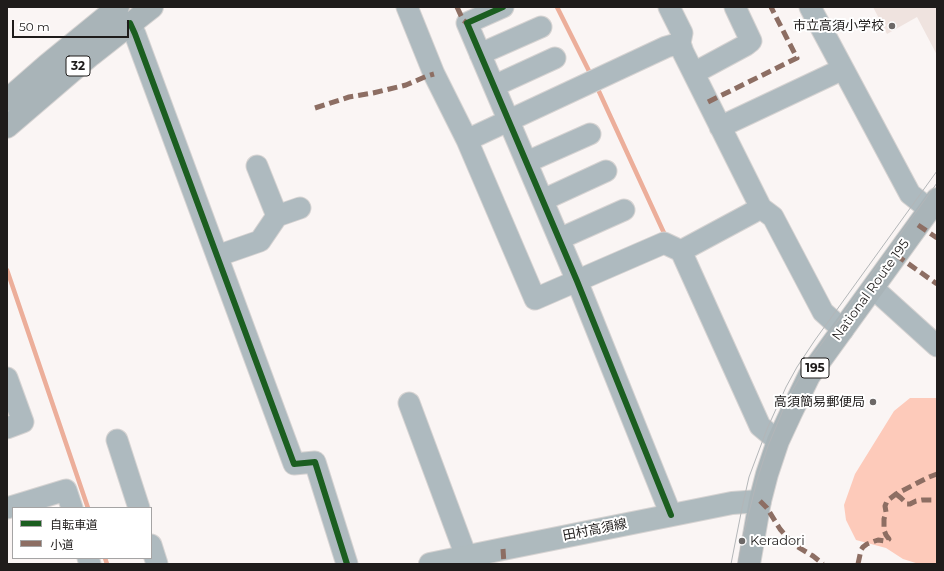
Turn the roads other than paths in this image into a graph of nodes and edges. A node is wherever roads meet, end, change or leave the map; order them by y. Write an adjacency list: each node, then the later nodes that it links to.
1 (152, 7): 7 (highway, 32)
2 (407, 7): 20 (street)
3 (503, 7): 10 (street)
4 (669, 7): 9 (street)
5 (735, 7): 13 (street)
6 (810, 7): 12 (street)
7 (124, 15): 15 (highway, 32); 18 (highway, 32); 32 (street)
8 (541, 27): 10 (street)
9 (680, 43): 13 (street); 16 (street)
10 (480, 54): 14 (street)
11 (555, 58): 14 (street)
12 (843, 69): 17 (street); 25 (street)
13 (694, 73): 17 (street)
14 (494, 86): 16 (street)
15 (7, 100)
16 (509, 120): 20 (street); 21 (street)
17 (720, 127): 27 (street)
18 (7, 128)
19 (590, 134): 21 (street)
20 (467, 140): 33 (street)
21 (527, 162): 24 (street)
22 (257, 166): 29 (street)
23 (606, 171): 24 (street)
24 (543, 200): 30 (street)
25 (933, 204): 34 (highway, National Route 195 / 195)
26 (300, 208): 29 (street)
27 (761, 208): 31 (street); 35 (street)
28 (624, 210): 30 (street)
29 (276, 216): 32 (street)
30 (559, 239): 33 (street)
31 (681, 251): 33 (street); 41 (street)
32 (217, 256): 50 (street)
33 (577, 281): 46 (street)
34 (873, 288): 35 (highway, National Route 195 / 195); 36 (street)
35 (843, 330): 41 (highway, National Route 195 / 195)
36 (937, 346)
37 (7, 378): 39 (street)
38 (409, 403): 48 (street)
39 (7, 428)
40 (117, 440): 44 (street)
41 (778, 441): 42 (highway, National Route 195 / 195)
42 (760, 501): 46 (main road, 田村高須線); 52 (highway, National Route 195 / 195)
43 (72, 507): 45 (street)
44 (139, 507)
45 (7, 508)
46 (671, 515): 48 (main road, 田村高須線)
47 (152, 548): 49 (street)
48 (466, 556): 51 (main road, 田村高須線)
49 (157, 564)
50 (348, 564)
51 (430, 564)
52 (749, 564)

